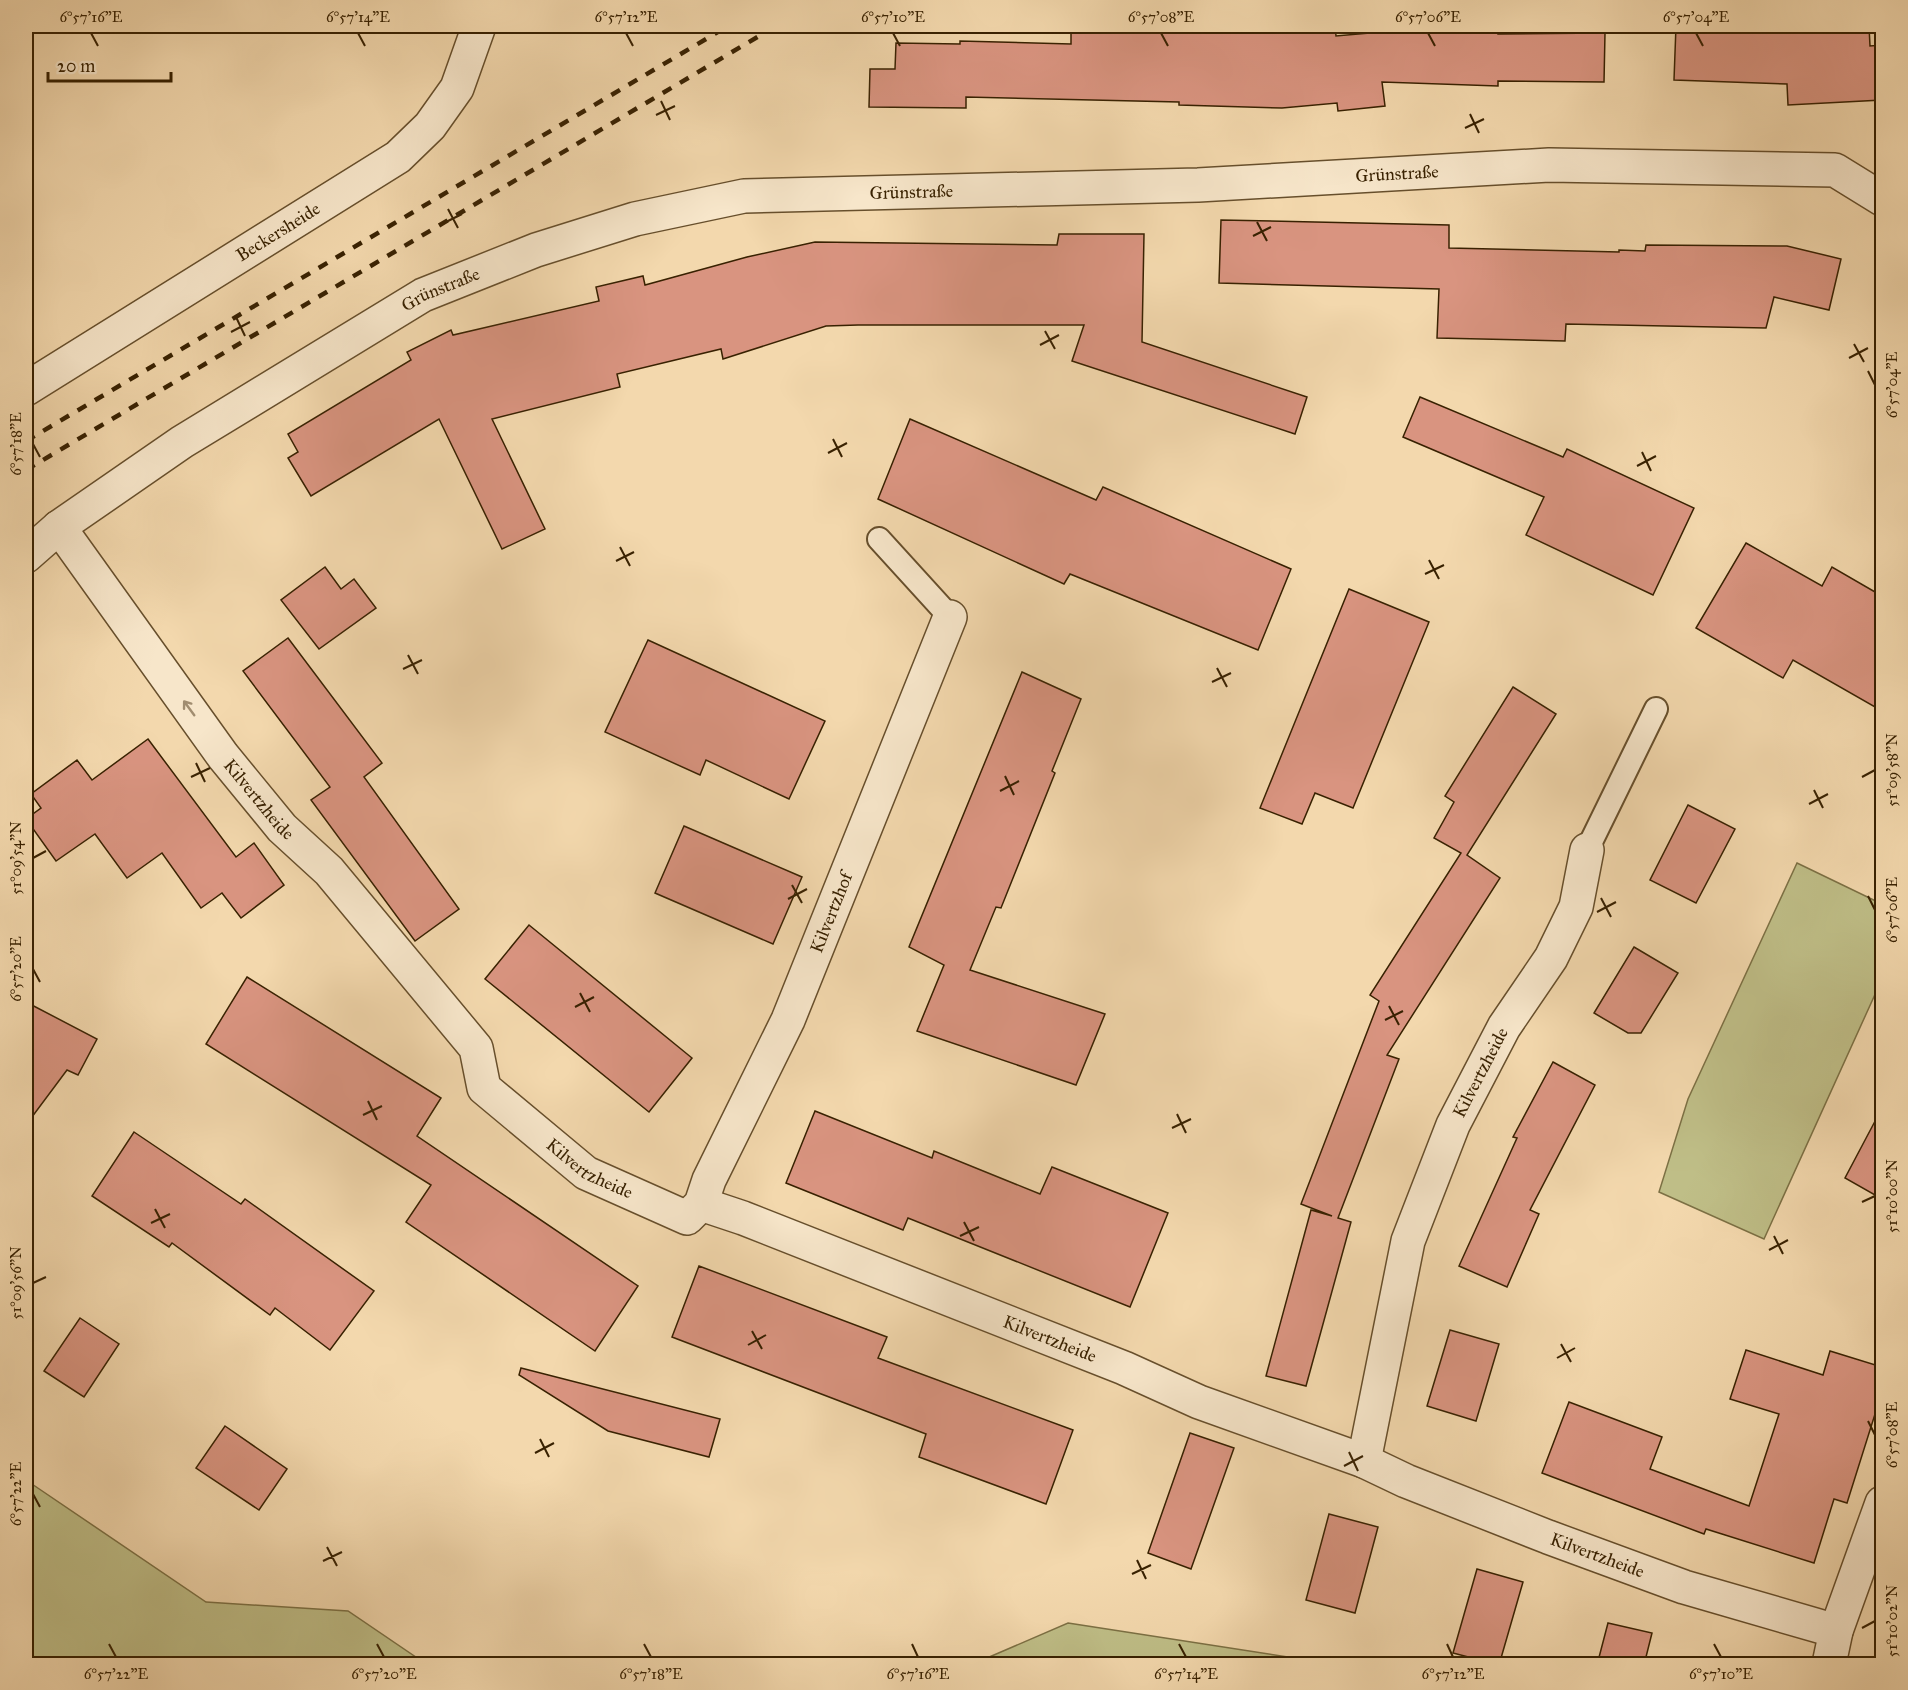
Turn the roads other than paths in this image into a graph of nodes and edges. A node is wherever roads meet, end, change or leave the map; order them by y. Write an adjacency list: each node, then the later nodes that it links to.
1 (479, 26): 3 (street, Beckersheide)
2 (1882, 199): 4 (street, Grünstraße)
3 (26, 389)
4 (59, 527): 6 (street, Grünstraße); 10 (street, Kilvertzheide, one-way to 4)
5 (879, 539): 7 (lane)
6 (26, 556)
7 (950, 617): 10 (street, Kilvertzhof)
8 (1656, 709): 9 (lane, Kilvertzheide)
9 (1587, 850): 11 (street, Kilvertzheide)
10 (701, 1204): 11 (street, Kilvertzheide)
11 (1364, 1461): 13 (street, Kilvertzheide)
12 (1882, 1503): 13 (street)
13 (1836, 1631): 14 (street)
14 (1829, 1665)

